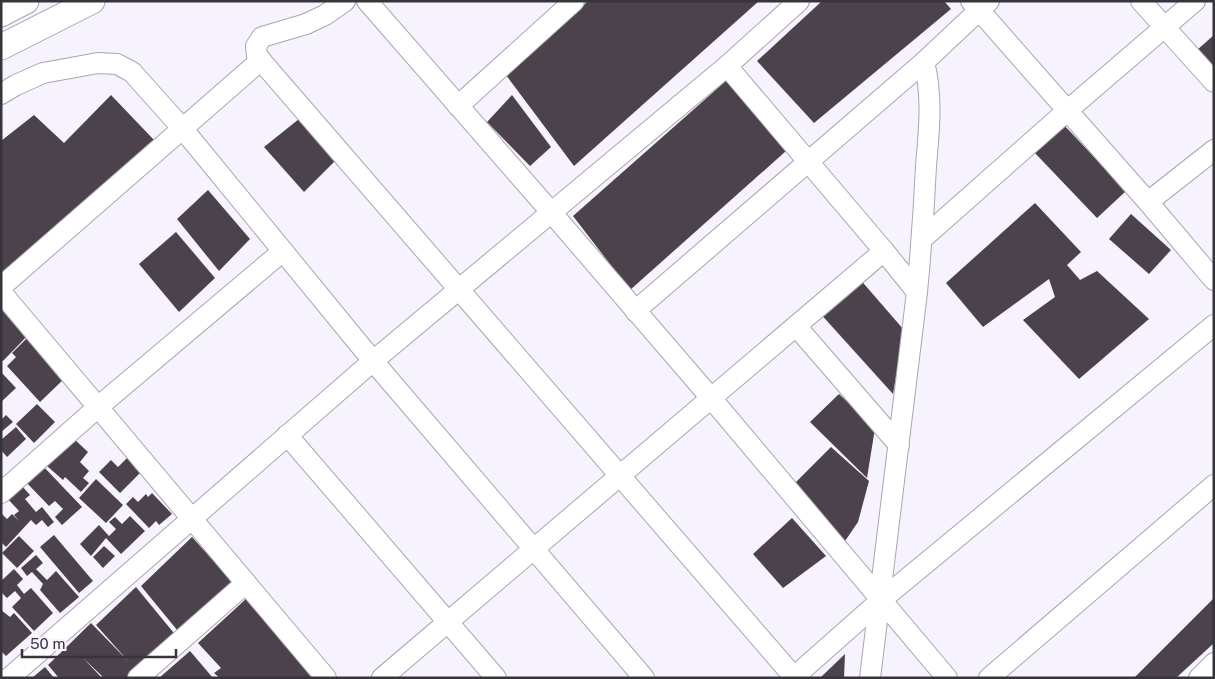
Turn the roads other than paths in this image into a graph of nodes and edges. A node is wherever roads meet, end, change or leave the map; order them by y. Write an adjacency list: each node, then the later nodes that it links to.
1 (92, 1): 10 (main road)
2 (346, 1): 11 (street)
3 (367, 1): 16 (street)
4 (574, 1): 16 (street)
5 (799, 1): 13 (street)
6 (1141, 1): 9 (street)
7 (1195, 1): 9 (street)
8 (980, 4): 12 (street); 17 (street)
9 (1164, 28): 14 (street); 17 (street)
10 (1, 47)
11 (261, 60): 18 (street); 28 (street)
12 (924, 62): 20 (street); 23 (street)
13 (727, 66): 20 (street); 22 (street)
14 (1214, 82)
15 (1, 94): 18 (street)
16 (458, 106): 22 (street)
17 (1068, 110): 21 (street); 23 (street)
18 (182, 128): 24 (street); 27 (street)
19 (1214, 150): 21 (street)
20 (809, 163): 25 (street); 31 (street)
21 (1148, 202): 26 (street)
22 (551, 212): 28 (street); 31 (street)
23 (922, 239): 30 (street)
24 (283, 251): 34 (street); 36 (street)
25 (884, 251): 30 (street); 33 (street)
26 (1214, 280)
27 (1, 287)
28 (459, 288): 34 (street); 39 (street)
29 (1, 292): 36 (street)
30 (917, 292): 38 (street)
31 (635, 311): 35 (street)
32 (1214, 325): 45 (street)
33 (796, 326): 35 (street); 38 (street)
34 (373, 361): 37 (street); 43 (street)
35 (711, 398): 39 (street); 45 (street)
36 (98, 407): 41 (street); 42 (street)
37 (287, 435): 42 (street); 46 (street)
38 (898, 445): 45 (street)
39 (620, 476): 43 (street); 48 (street)
40 (1212, 490): 57 (street)
41 (1, 493)
42 (192, 518): 44 (street); 49 (street)
43 (534, 548): 46 (street); 54 (street)
44 (246, 583): 50 (street); 51 (street)
45 (880, 601): 48 (street); 55 (street); 56 (street)
46 (447, 622): 52 (street); 53 (street)
47 (1214, 663): 58 (street)
48 (794, 677)
49 (9, 678)
50 (138, 678)
51 (326, 678)
52 (382, 678)
53 (496, 678)
54 (644, 678)
55 (870, 678)
56 (947, 678)
57 (989, 678)
58 (1200, 678)

